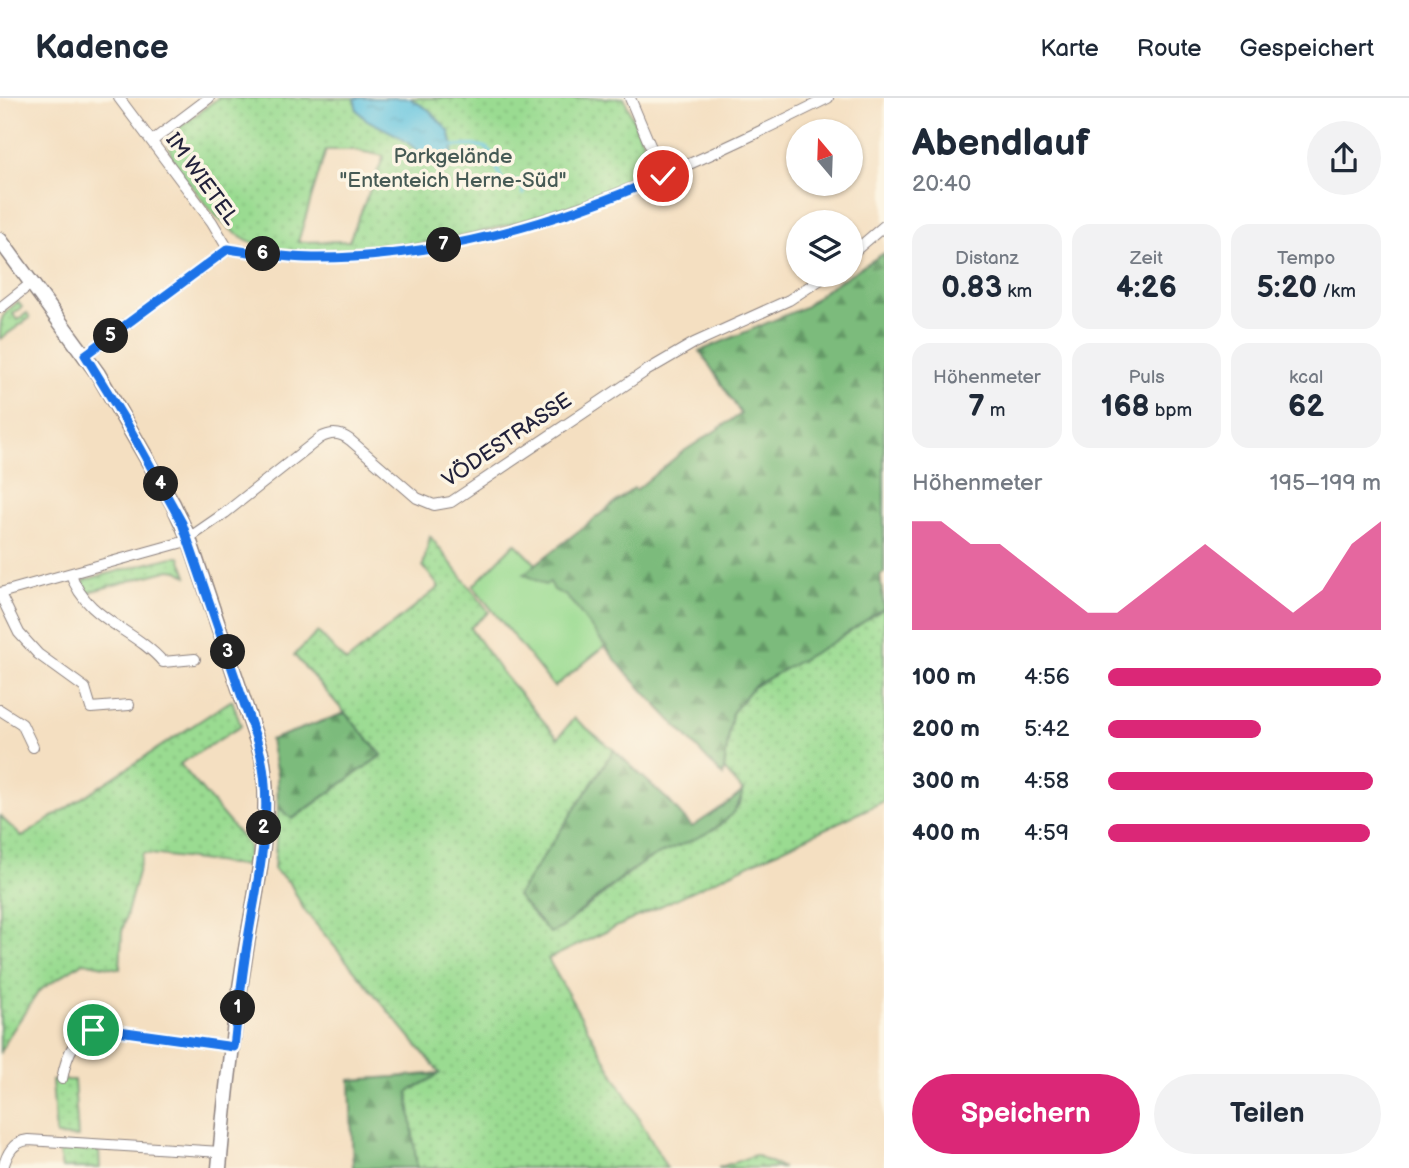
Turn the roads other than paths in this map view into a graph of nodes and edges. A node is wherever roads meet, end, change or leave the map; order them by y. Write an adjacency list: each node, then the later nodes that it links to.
1 (119, 98): 6 (street, IM WIETEL)
2 (209, 98): 6 (street)
3 (631, 98): 7 (street)
4 (828, 98): 5 (street)
5 (808, 102): 7 (street)
6 (152, 141): 11 (street, IM WIETEL)
7 (663, 176): 11 (street)
8 (884, 226): 10 (street)
9 (0, 240): 12 (street)
10 (863, 244)
11 (228, 249): 15 (street)
12 (33, 282): 14 (street); 15 (street)
13 (809, 287): 16 (street, VÖDESTRASSE)
14 (0, 308)
15 (85, 355): 16 (street)
16 (189, 539): 17 (street, VÖDESTRASSE); 23 (street)
17 (71, 574): 18 (street, VÖDESTRASSE); 19 (street)
18 (0, 594): 20 (street, VÖDESTRASSE)
19 (195, 659)
20 (129, 705)
21 (0, 709): 22 (street)
22 (33, 747)
23 (234, 1047): 24 (street); 25 (street)
24 (62, 1080)
25 (221, 1152): 26 (street); 27 (street)
26 (3, 1168)
27 (219, 1168)

